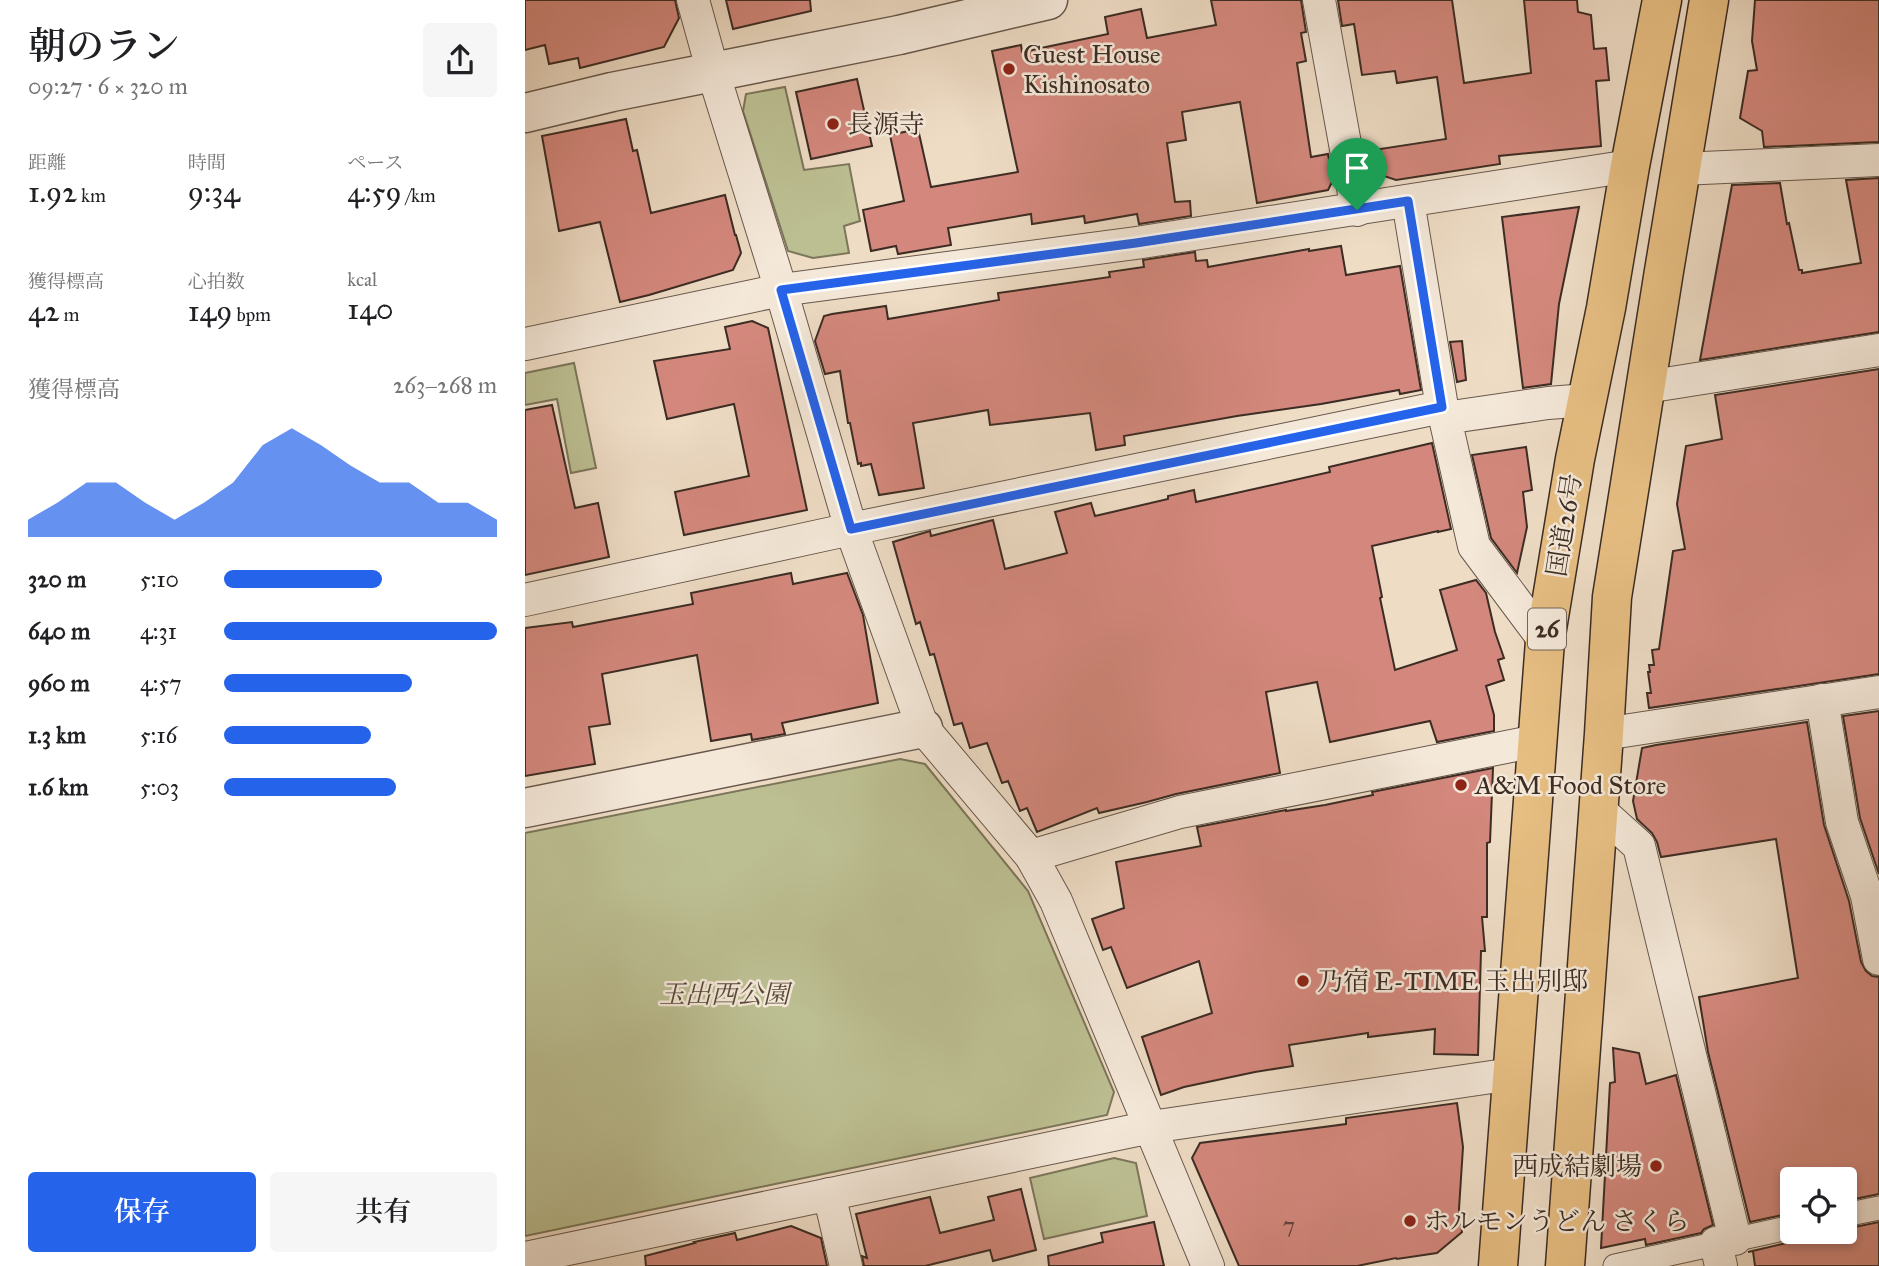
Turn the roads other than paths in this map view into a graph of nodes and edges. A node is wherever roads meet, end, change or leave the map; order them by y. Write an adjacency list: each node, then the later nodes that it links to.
1 (693, 0): 6 (street)
2 (1048, 0): 6 (street)
3 (1319, 0): 12 (street)
4 (1662, 0): 9 (highway, 国道26号 / 26)
5 (1709, 0): 10 (highway)
6 (713, 72): 7 (street); 13 (street)
7 (525, 113)
8 (1879, 160): 10 (street)
9 (1630, 166): 11 (street); 17 (highway, 国道26号 / 26)
10 (1681, 169): 16 (highway)
11 (1408, 201): 12 (street); 18 (street)
12 (1357, 210): 13 (street)
13 (781, 290): 14 (street); 19 (street)
14 (525, 344)
15 (1879, 350): 16 (street)
16 (1646, 387): 25 (highway)
17 (1587, 400): 18 (street); 21 (highway, 国道26号 / 26)
18 (1444, 412): 19 (street); 21 (street)
19 (851, 529): 20 (street); 24 (street)
20 (525, 600)
21 (1545, 641): 26 (highway, 国道26号 / 26)
22 (1879, 692): 23 (street)
23 (1822, 700): 25 (street); 30 (street)
24 (923, 728): 27 (street); 29 (street)
25 (1604, 734): 28 (highway)
26 (1536, 741): 29 (street); 31 (highway, 国道26号 / 26)
27 (525, 808)
28 (1599, 810): 37 (street); 42 (highway)
29 (1031, 856): 32 (street)
30 (1879, 959)
31 (1512, 1074): 32 (street); 41 (highway, 国道26号 / 26)
32 (1151, 1128): 33 (street); 40 (street)
33 (829, 1194): 38 (street); 39 (street)
34 (1879, 1208): 35 (street)
35 (1857, 1213)
36 (1780, 1231): 37 (street)
37 (1724, 1249): 43 (street)
38 (525, 1258)
39 (846, 1266)
40 (1207, 1266)
41 (1498, 1266)
42 (1565, 1266)
43 (1615, 1266)

